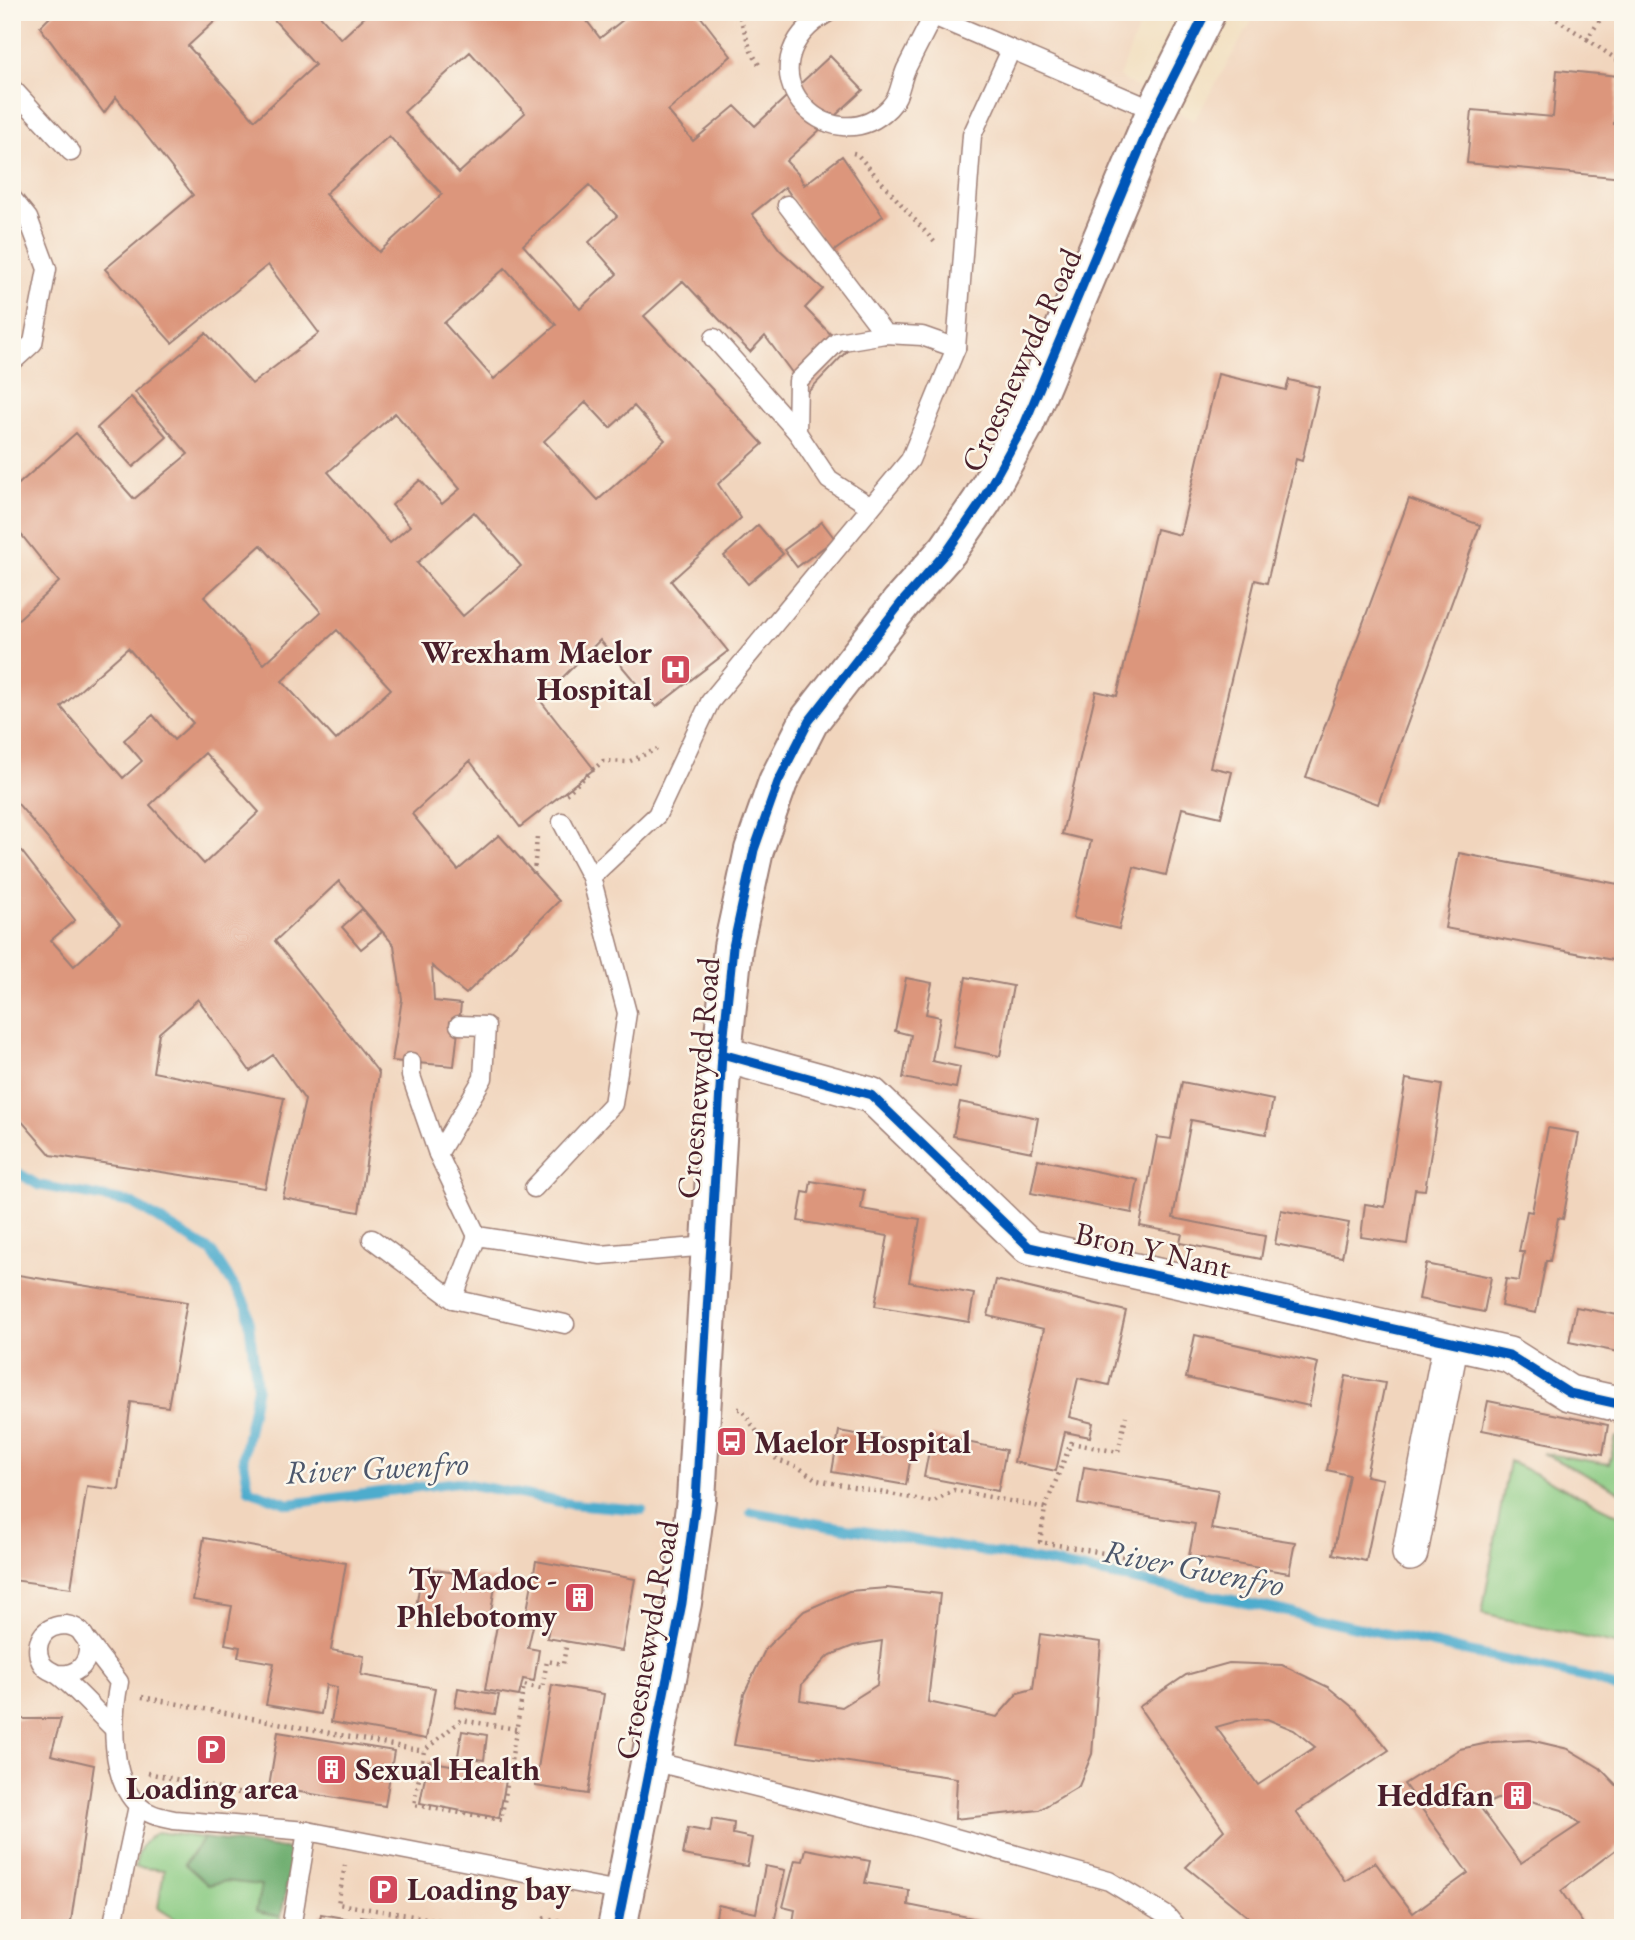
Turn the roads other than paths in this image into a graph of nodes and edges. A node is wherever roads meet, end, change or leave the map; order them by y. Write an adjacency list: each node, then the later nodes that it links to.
1 (829, 12): 3 (lane)
2 (1206, 12): 6 (street, Croesnewydd Road)
3 (929, 14): 4 (lane)
4 (1012, 50): 6 (lane); 12 (lane)
5 (12, 88): 7 (lane)
6 (1156, 111): 19 (street, Croesnewydd Road)
7 (71, 152)
8 (12, 198): 13 (lane)
9 (787, 205): 10 (lane)
10 (885, 334): 12 (lane); 14 (lane)
11 (714, 338): 14 (lane)
12 (956, 348): 15 (lane)
13 (12, 362)
14 (797, 432): 15 (lane)
15 (871, 507): 17 (lane)
16 (562, 822): 17 (lane)
17 (592, 877): 22 (lane)
18 (459, 1025): 21 (lane)
19 (722, 1054): 25 (street, Croesnewydd Road); 28 (street, Bron Y Nant)
20 (411, 1062): 21 (lane)
21 (438, 1154): 23 (lane)
22 (534, 1188)
23 (477, 1236): 25 (lane); 26 (lane)
24 (372, 1238): 26 (lane)
25 (709, 1246): 34 (street, Croesnewydd Road)
26 (453, 1299): 27 (lane)
27 (565, 1324)
28 (1451, 1342): 29 (street, Bron Y Nant); 30 (street)
29 (1623, 1405)
30 (1410, 1553)
31 (82, 1634): 32 (lane); 32 (lane); 33 (lane)
32 (57, 1674): 33 (lane)
33 (113, 1728): 35 (lane)
34 (652, 1762): 37 (street, Croesnewydd Road); 40 (lane)
35 (138, 1806): 36 (lane); 38 (lane)
36 (307, 1831): 37 (lane); 39 (lane)
37 (621, 1910)
38 (112, 1928)
39 (291, 1928)
40 (1177, 1928)

